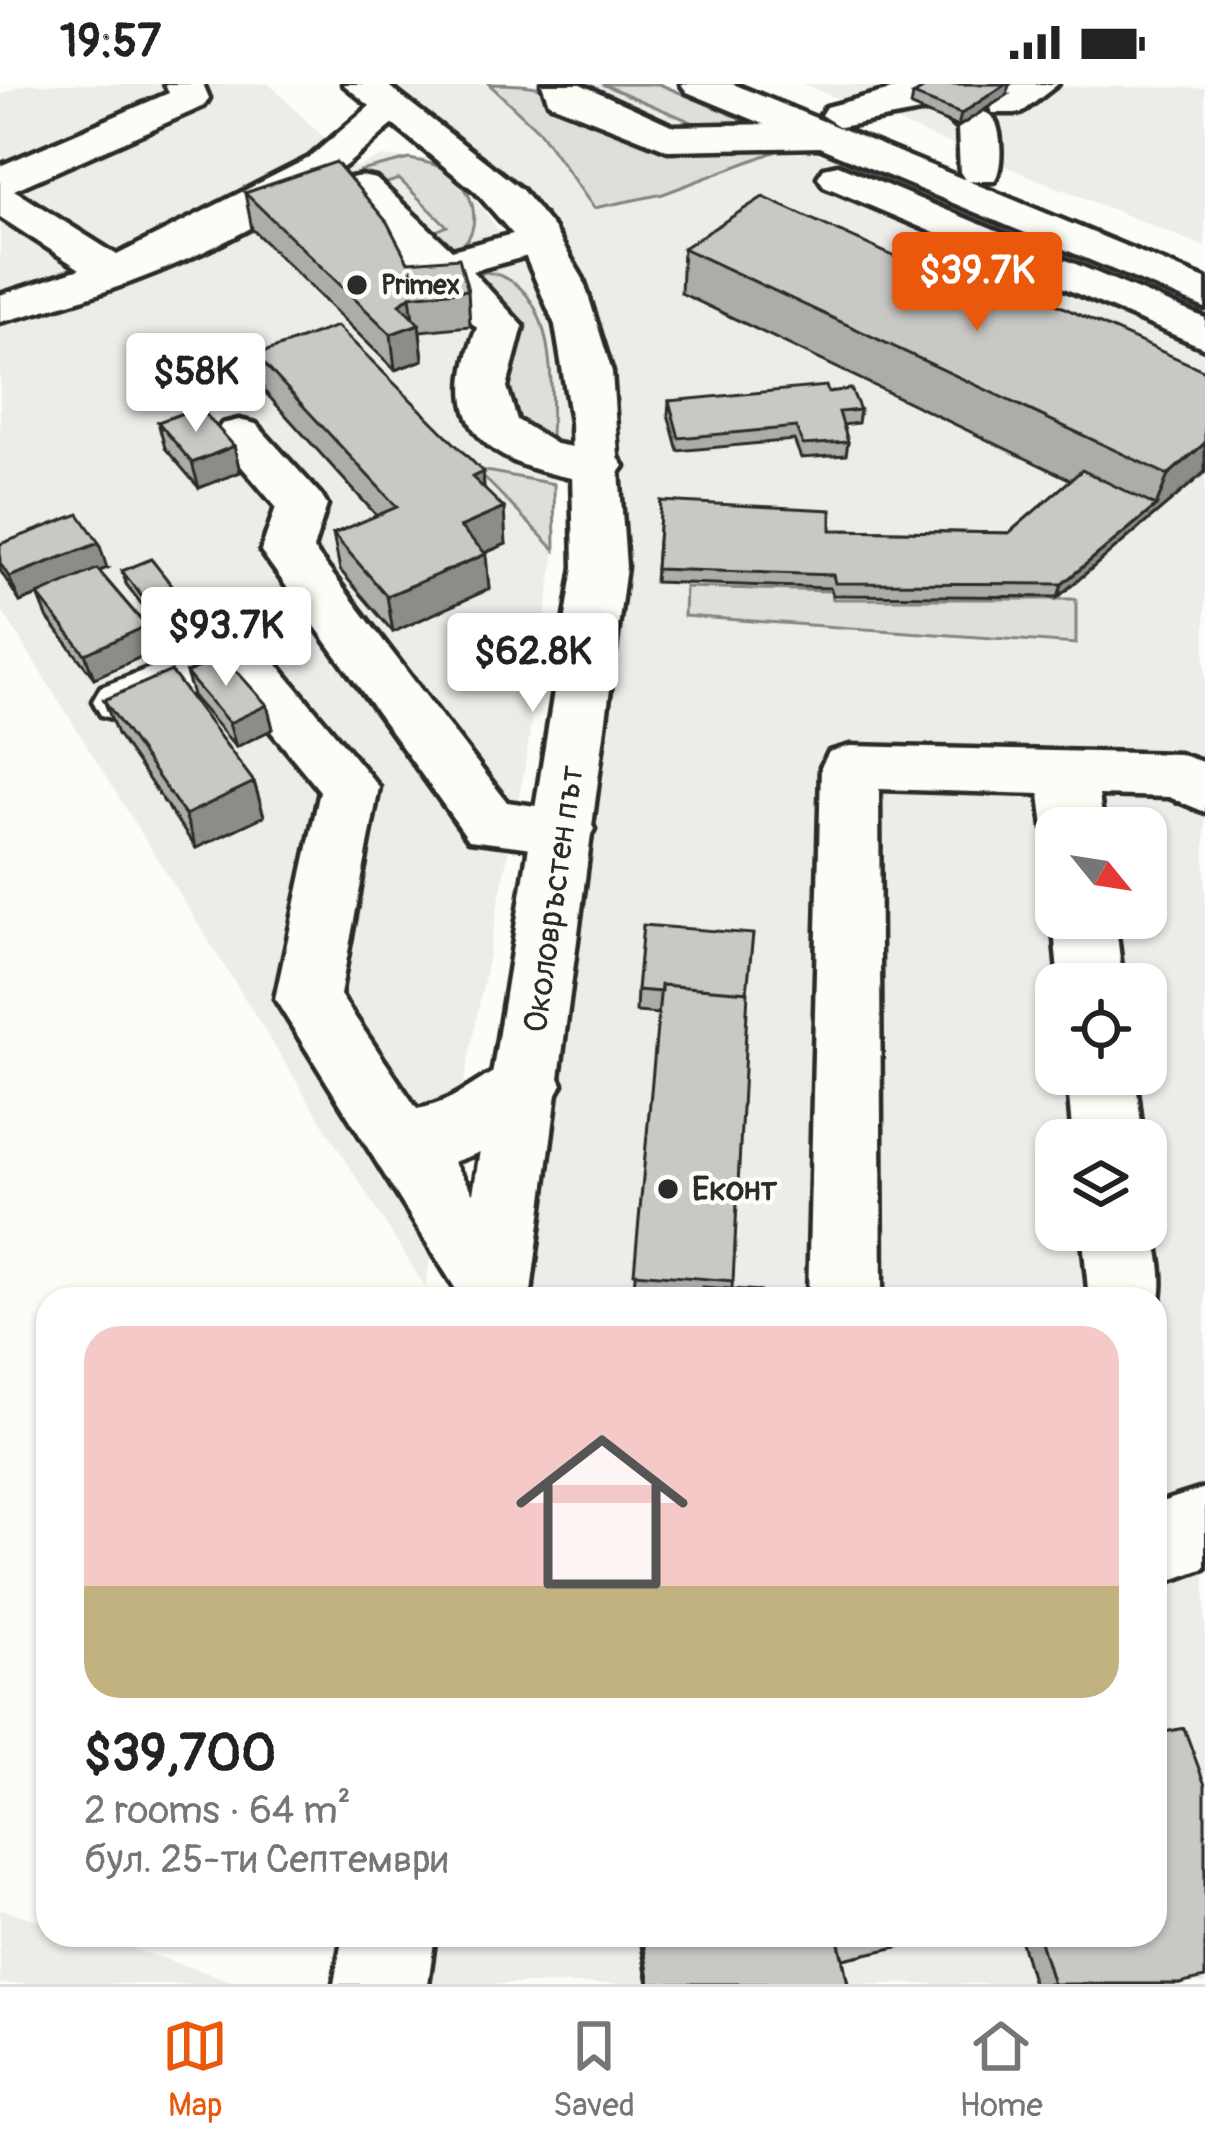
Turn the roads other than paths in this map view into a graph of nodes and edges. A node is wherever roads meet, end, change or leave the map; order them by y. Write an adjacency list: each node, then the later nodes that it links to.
1 (135, 84): 12 (main road)
2 (184, 84): 17 (main road)
3 (561, 84): 11 (main road)
4 (592, 84): 11 (main road)
5 (700, 84): 10 (main road)
6 (766, 84): 10 (main road)
7 (921, 94): 10 (main road)
8 (377, 96): 13 (main road); 14 (main road, Околовръстен път)
9 (998, 107): 15 (main road)
10 (831, 125): 11 (main road); 15 (main road); 24 (main road)
11 (719, 137)
12 (0, 142)
13 (358, 143): 14 (main road); 23 (main road)
14 (440, 145): 20 (main road, Околовръстен път)
15 (980, 172): 21 (main road)
16 (838, 177): 24 (main road)
17 (0, 182)
18 (361, 188): 22 (main road)
19 (0, 199): 23 (main road)
20 (539, 240): 22 (main road); 29 (main road, Околовръстен път)
21 (1205, 264)
22 (443, 266): 29 (main road)
23 (118, 274): 26 (main road)
24 (1123, 279): 25 (main road); 27 (main road)
25 (1205, 295)
26 (0, 309)
27 (1205, 334)
28 (239, 435): 33 (main road)
29 (599, 466): 33 (main road, Околовръстен път)
30 (121, 701): 35 (main road)
31 (1205, 790): 32 (main road)
32 (1070, 800): 39 (main road)
33 (564, 830): 34 (main road, Околовръстен път)
34 (528, 1084): 35 (main road); 38 (main road, Околовръстен път)
35 (403, 1141): 37 (main road)
36 (1120, 1251): 40 (main road)
37 (490, 1287)
38 (495, 1287)
39 (845, 1287)
40 (1125, 1287)
41 (1205, 1528): 42 (main road)
42 (1167, 1541)

